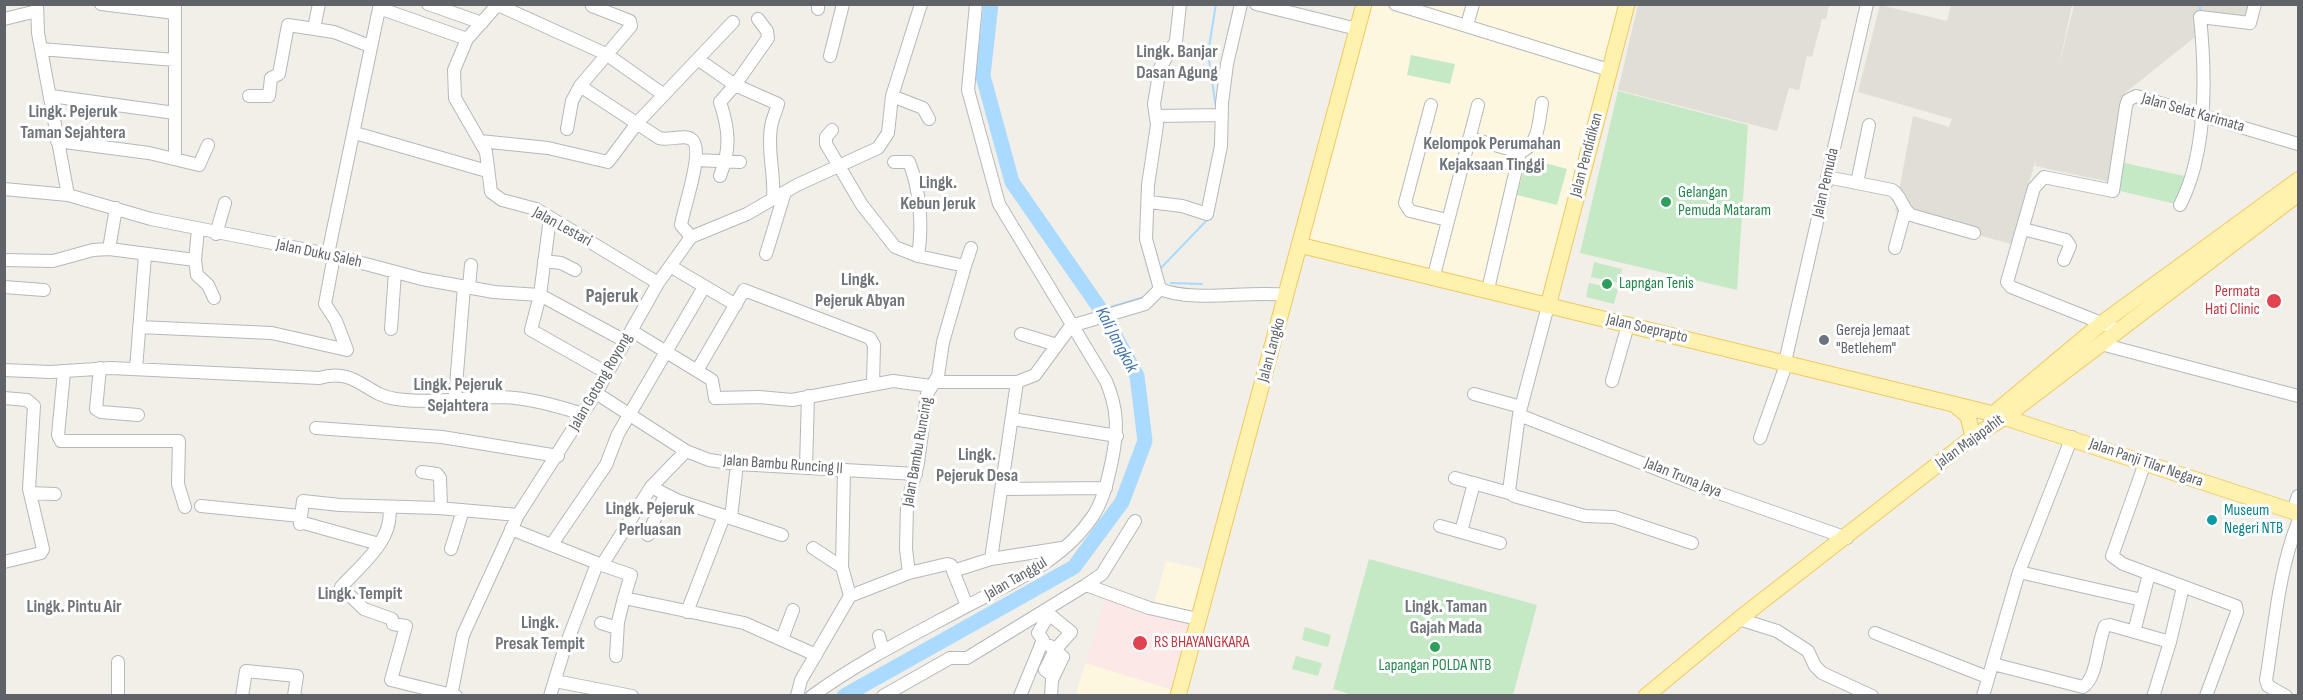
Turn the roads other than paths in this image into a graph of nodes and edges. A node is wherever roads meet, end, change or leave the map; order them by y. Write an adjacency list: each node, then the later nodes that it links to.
1 (101, 4): 20 (street)
2 (319, 4): 26 (street)
3 (428, 4): 23 (street)
4 (843, 4): 32 (street)
5 (976, 4): 120 (street, Jalan Tanggul)
6 (1180, 4): 48 (street)
7 (1242, 4): 46 (street)
8 (1364, 4): 27 (main road, Jalan Langko)
9 (1395, 4): 25 (street)
10 (1473, 4): 25 (street)
11 (1627, 4): 35 (main road, Jalan Pendidikan)
12 (1867, 4): 69 (street, Jalan Pemuda)
13 (2255, 4): 47 (street)
14 (498, 5): 23 (street, Jalan Lestari); 31 (street)
15 (919, 5): 41 (street)
16 (379, 6): 28 (street); 29 (street)
17 (592, 6): 31 (street)
18 (1266, 7): 27 (street)
19 (37, 8): 21 (street); 30 (street)
20 (175, 9): 33 (street)
21 (4, 19)
22 (758, 19): 37 (street)
23 (482, 22): 28 (street, Jalan Lestari)
24 (733, 22): 34 (street)
25 (1467, 25): 35 (street)
26 (314, 28): 29 (street); 40 (street)
27 (1357, 29): 89 (main road, Jalan Langko)
28 (467, 39): 57 (street, Jalan Lestari)
29 (370, 46): 54 (street)
30 (41, 49): 33 (street); 39 (street)
31 (606, 54): 36 (street); 38 (street)
32 (830, 56)
33 (175, 60): 45 (street)
34 (699, 60): 37 (street); 38 (street)
35 (1609, 70): 117 (main road, Jalan Pendidikan)
36 (580, 86): 50 (street); 52 (street)
37 (735, 86): 63 (street); 76 (street)
38 (664, 95): 50 (street)
39 (51, 96): 45 (street); 56 (street)
40 (249, 96)
41 (892, 96): 49 (street); 66 (street)
42 (1542, 103): 60 (street)
43 (1431, 105): 83 (street)
44 (1478, 105): 55 (street)
45 (175, 113): 61 (street)
46 (1218, 115): 48 (street); 77 (street)
47 (2200, 115): 58 (street, Jalan Selat Karimata); 79 (street); 84 (street, Jalan Selat Karimata)
48 (1156, 116): 77 (street)
49 (929, 119)
50 (638, 122): 57 (street); 62 (street)
51 (1869, 125): 71 (street)
52 (567, 129)
53 (832, 130): 66 (street)
54 (355, 133): 67 (street); 95 (street)
55 (1469, 138): 60 (street); 83 (street)
56 (57, 141): 61 (street); 75 (street)
57 (480, 141): 67 (street, Jalan Lestari)
58 (2298, 144)
59 (208, 145): 61 (street)
60 (1520, 152): 108 (street)
61 (175, 159)
62 (696, 160): 63 (street); 88 (street)
63 (726, 162): 64 (street); 68 (street)
64 (740, 162)
65 (894, 162): 96 (street)
66 (840, 165): 73 (street); 96 (street)
67 (487, 171): 82 (street, Jalan Lestari)
68 (720, 176)
69 (1827, 177): 71 (street); 130 (street, Jalan Pemuda)
70 (2298, 180): 119 (main road, Jalan Majapahit)
71 (1857, 183): 81 (street)
72 (4, 189): 75 (street, Jalan Duku Saleh)
73 (785, 192): 76 (street); 93 (street)
74 (2298, 194): 124 (main road, Jalan Majapahit)
75 (68, 195): 80 (street, Jalan Duku Saleh)
76 (773, 199): 88 (street)
77 (1149, 202): 112 (street)
78 (225, 203): 87 (street)
79 (2180, 205)
80 (116, 208): 85 (street, Jalan Duku Saleh); 92 (street)
81 (1905, 211): 86 (street); 91 (street)
82 (550, 218): 100 (street); 107 (street, Jalan Lestari)
83 (1447, 220): 106 (street)
84 (2023, 229): 99 (street); 119 (street, Jalan Selat Karimata)
85 (198, 230): 87 (street, Jalan Duku Saleh); 98 (street)
86 (1974, 233)
87 (216, 234): 95 (street, Jalan Duku Saleh)
88 (691, 237): 102 (street, Jalan Gotong Royong)
89 (1300, 242): 106 (main road, Jalan Soeprapto); 115 (main road, Jalan Langko)
90 (971, 248): 103 (street, Jalan Bambu Runcing)
91 (1895, 248)
92 (109, 249): 94 (street); 97 (street)
93 (766, 254)
94 (145, 255): 98 (street); 122 (street)
95 (331, 255): 105 (street, Jalan Duku Saleh); 122 (street)
96 (918, 256): 103 (street)
97 (4, 260)
98 (195, 260): 116 (street)
99 (2064, 260)
100 (544, 261): 104 (street); 114 (street)
101 (471, 265): 110 (street)
102 (670, 266): 107 (street, Jalan Gotong Royong); 111 (street)
103 (965, 266): 140 (street, Jalan Bambu Runcing)
104 (575, 270)
105 (395, 272): 110 (street, Jalan Duku Saleh); 123 (street)
106 (1434, 275): 108 (main road, Jalan Soeprapto); 117 (main road, Jalan Soeprapto)
107 (658, 283): 126 (street, Jalan Gotong Royong)
108 (1489, 285): 117 (main road, Jalan Soeprapto)
109 (4, 287): 113 (street)
110 (466, 287): 114 (street, Jalan Duku Saleh); 146 (street)
111 (704, 287): 118 (street); 129 (street)
112 (1160, 289): 115 (street); 120 (street)
113 (44, 290)
114 (540, 295): 126 (street, Jalan Duku Saleh); 136 (street)
115 (1287, 295): 217 (main road, Jalan Langko)
116 (214, 298)
117 (1549, 303): 121 (main road, Jalan Soeprapto); 148 (street)
118 (736, 305): 133 (street); 139 (street)
119 (2102, 323): 124 (street, Jalan Selat Karimata); 152 (main road, Jalan Majapahit)
120 (1075, 325): 128 (street); 155 (street, Jalan Tanggul)
121 (1628, 325): 130 (main road, Jalan Soeprapto); 137 (street)
122 (139, 327): 132 (street)
123 (391, 329)
124 (2119, 330): 127 (main road, Jalan Majapahit)
125 (1022, 333): 128 (street)
126 (629, 336): 129 (street, Jalan Duku Saleh); 136 (street, Jalan Gotong Royong)
127 (2101, 344): 144 (street); 152 (main road, Jalan Majapahit)
128 (1057, 345): 138 (street)
129 (667, 350): 133 (street, Jalan Duku Saleh); 151 (street)
130 (1786, 362): 147 (main road, Jalan Soeprapto); 158 (street, Jalan Pemuda)
131 (100, 368): 132 (street); 135 (street); 150 (street)
132 (136, 369): 146 (street)
133 (698, 369): 143 (street)
134 (4, 370): 135 (street)
135 (64, 372): 178 (street)
136 (607, 372): 141 (street, Jalan Gotong Royong)
137 (1612, 381)
138 (1017, 382): 140 (street); 153 (street)
139 (873, 383): 140 (street); 143 (street)
140 (933, 384): 166 (street, Jalan Bambu Runcing)
141 (596, 393): 149 (street, Jalan Gotong Royong); 151 (street, Jalan Bambu Runcing II)
142 (1474, 394): 148 (street, Jalan Truna Jaya)
143 (808, 396): 163 (street)
144 (2298, 396)
145 (4, 398): 172 (street)
146 (455, 398): 149 (street)
147 (1952, 402): 152 (main road, Jalan Soeprapto); 156 (main road)
148 (1520, 411): 173 (street); 192 (street, Jalan Truna Jaya)
149 (583, 414): 160 (street, Jalan Gotong Royong)
150 (138, 415)
151 (630, 415): 159 (street, Jalan Bambu Runcing II); 196 (street)
152 (1999, 415): 156 (main road, Jalan Majapahit); 157 (main road, Jalan Panji Tilar Negara)
153 (1013, 419): 155 (street); 171 (street)
154 (316, 428): 160 (street)
155 (1117, 436): 170 (street, Jalan Tanggul)
156 (1973, 437): 192 (main road, Jalan Majapahit)
157 (2072, 437): 161 (main road, Jalan Panji Tilar Negara); 205 (street)
158 (1760, 438)
159 (686, 451): 162 (street, Jalan Bambu Runcing II); 169 (street)
160 (558, 456): 182 (street, Jalan Gotong Royong)
161 (2145, 463): 183 (main road, Jalan Panji Tilar Negara); 207 (street)
162 (737, 464): 163 (street, Jalan Bambu Runcing II); 184 (street)
163 (806, 467): 164 (street, Jalan Bambu Runcing II)
164 (844, 470): 166 (street, Jalan Bambu Runcing II); 203 (street)
165 (422, 472): 180 (street)
166 (916, 474): 206 (street, Jalan Bambu Runcing)
167 (1455, 478): 168 (street)
168 (1474, 483): 173 (street); 189 (street)
169 (651, 488): 175 (street); 202 (street)
170 (1106, 488): 171 (street); 198 (street, Jalan Tanggul)
171 (1002, 489): 200 (street)
172 (30, 493): 174 (street); 201 (street)
173 (1509, 493): 194 (street)
174 (55, 494)
175 (665, 495): 184 (street); 190 (street)
176 (2298, 496): 183 (street)
177 (201, 506): 185 (street)
178 (185, 507)
179 (388, 507): 180 (street); 185 (street); 195 (street)
180 (441, 508): 181 (street)
181 (463, 510): 182 (street); 199 (street)
182 (518, 515): 188 (street, Jalan Gotong Royong)
183 (2297, 516): 253 (street)
184 (728, 517): 191 (street); 215 (street)
185 (300, 521): 195 (street)
186 (1135, 521): 208 (street)
187 (1440, 526): 189 (street)
188 (511, 529): 196 (street); 237 (street, Jalan Gotong Royong)
189 (1461, 532): 193 (street)
190 (648, 535)
191 (782, 535)
192 (1847, 538): 218 (main road, Jalan Majapahit)
193 (1500, 543)
194 (1692, 543)
195 (379, 544): 237 (street)
196 (552, 544): 202 (street)
197 (813, 548): 203 (street)
198 (1062, 548): 200 (street); 213 (street, Jalan Tanggul)
199 (451, 549)
200 (992, 559): 204 (street)
201 (4, 562)
202 (600, 565): 211 (street); 234 (street)
203 (842, 567): 210 (street)
204 (953, 571): 206 (street); 213 (street)
205 (2019, 572): 212 (street); 232 (street)
206 (909, 573): 210 (street)
207 (2149, 574): 209 (street); 212 (street)
208 (1086, 585): 216 (street); 217 (street)
209 (2183, 587): 226 (street); 252 (street)
210 (850, 596): 229 (street)
211 (624, 598): 215 (street); 220 (street)
212 (2142, 600): 221 (street)
213 (967, 606): 228 (street, Jalan Tanggul)
214 (793, 610): 224 (street)
215 (687, 612): 224 (street)
216 (1047, 612): 225 (street); 227 (street); 238 (street)
217 (1198, 618): 248 (main road, Jalan Langko)
218 (1739, 619): 249 (main road, Jalan Majapahit); 250 (street)
219 (601, 623): 220 (street)
220 (617, 628): 230 (street)
221 (2134, 632): 226 (street); 232 (street)
222 (1875, 633): 233 (street)
223 (879, 636): 228 (street)
224 (779, 637): 229 (street)
225 (1042, 640): 227 (street); 246 (street)
226 (2170, 642): 236 (street)
227 (1055, 650): 247 (street)
228 (883, 651): 245 (street, Jalan Tanggul)
229 (816, 655): 244 (street)
230 (616, 656)
231 (118, 662): 239 (street)
232 (1993, 664): 233 (street)
233 (1987, 677): 251 (street)
234 (555, 681): 235 (street); 242 (street)
235 (592, 693): 243 (street)
236 (2154, 694)
237 (453, 695)
238 (888, 695)
239 (118, 696)
240 (242, 696): 241 (street)
241 (294, 696)
242 (550, 696)
243 (632, 696)
244 (797, 696)
245 (812, 696)
246 (1020, 696)
247 (1051, 696)
248 (1178, 696)
249 (1646, 696)
250 (1872, 696)
251 (1983, 696)
252 (2206, 696)
253 (2286, 696)

